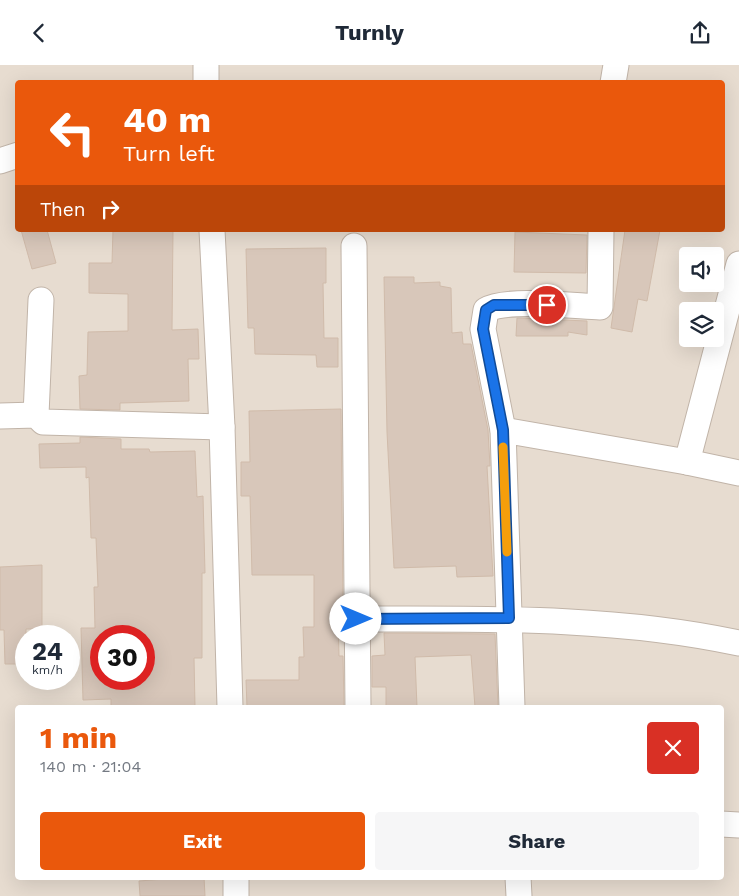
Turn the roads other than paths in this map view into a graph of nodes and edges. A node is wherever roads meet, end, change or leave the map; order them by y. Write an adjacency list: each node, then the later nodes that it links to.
1 (206, 65): 3 (street)
2 (616, 65): 4 (street)
3 (206, 80)
4 (614, 80)
5 (15, 156): 6 (street)
6 (0, 161)
7 (212, 232): 14 (street)
8 (601, 232): 15 (street)
9 (354, 246): 19 (street)
10 (739, 264): 16 (street)
11 (41, 299): 12 (street)
12 (36, 415): 13 (street); 14 (street)
13 (0, 416)
14 (222, 427): 21 (street)
15 (503, 430): 16 (street); 18 (street)
16 (687, 461): 17 (street)
17 (739, 473)
18 (509, 618): 19 (street); 20 (street); 23 (street)
19 (356, 619): 22 (street)
20 (739, 643)
21 (230, 705)
22 (358, 705)
23 (512, 705)
24 (724, 824): 25 (street)
25 (739, 825)
26 (236, 880): 28 (street)
27 (518, 880): 29 (street)
28 (236, 896)
29 (520, 896)

